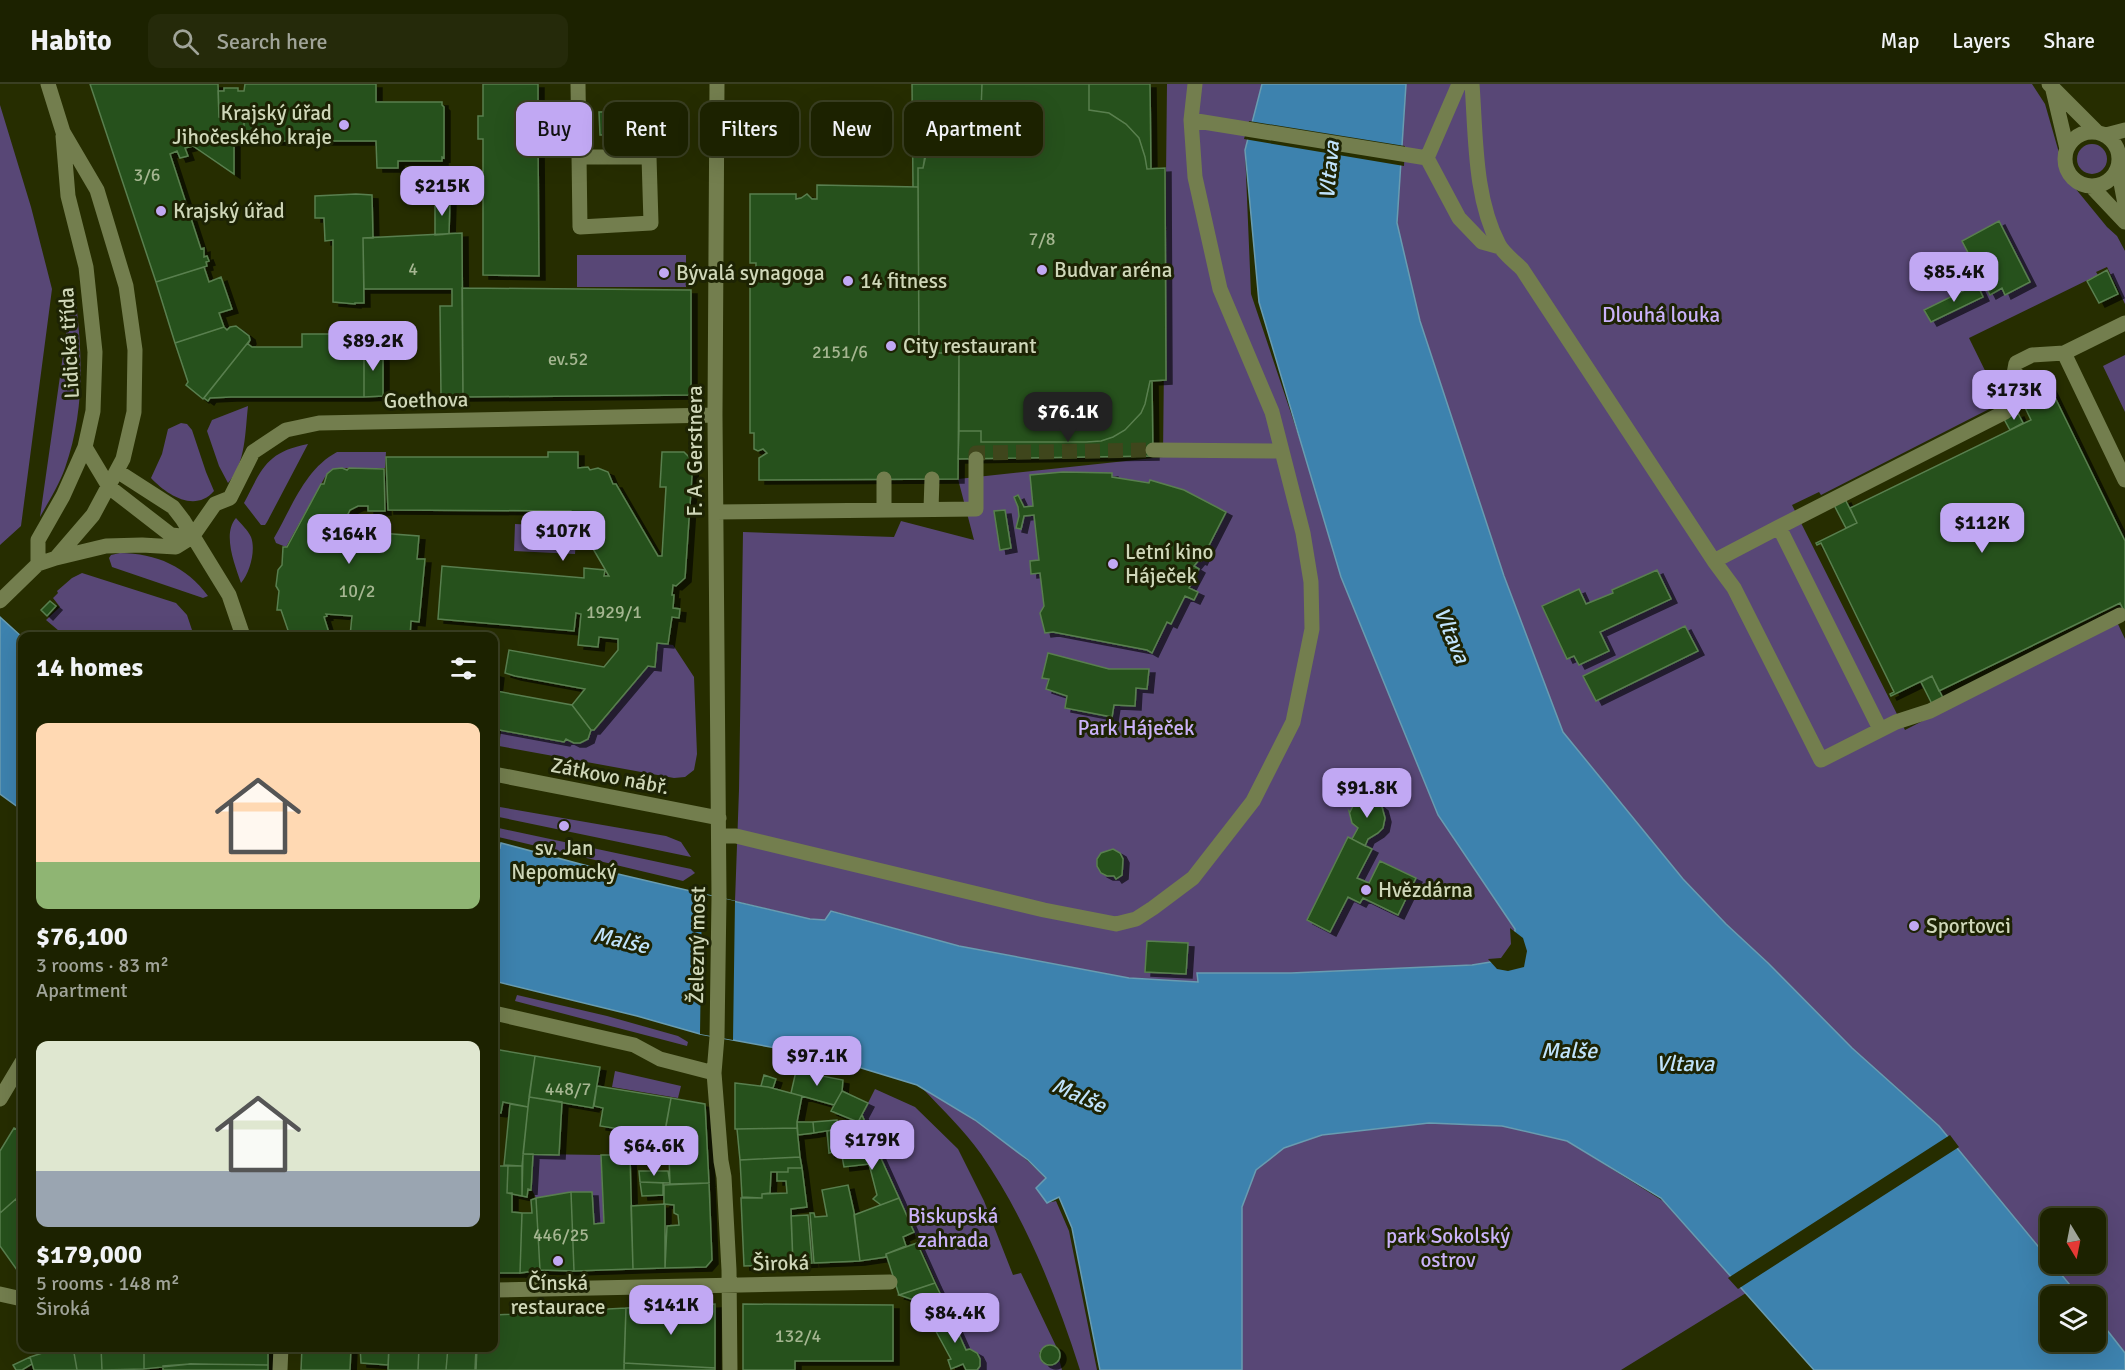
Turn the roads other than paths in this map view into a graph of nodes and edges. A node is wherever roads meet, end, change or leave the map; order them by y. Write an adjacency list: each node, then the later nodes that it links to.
1 (48, 84): 10 (street, Lidická třída)
2 (578, 84): 13 (street)
3 (717, 84): 22 (street, F. A. Gerstnera)
4 (1195, 84): 8 (street)
5 (1459, 84): 14 (street)
6 (1472, 84): 19 (street)
7 (2051, 87): 11 (street); 12 (street)
8 (1195, 121): 14 (street); 25 (street)
9 (2125, 130): 11 (street)
10 (63, 132): 23 (street, Lidická třída); 27 (street, Lidická třída)
11 (2101, 134): 12 (street); 15 (street)
12 (2067, 148): 16 (street)
13 (579, 157): 13 (street)
14 (1422, 157): 19 (street)
15 (2121, 159): 16 (street); 17 (street)
16 (2091, 186): 18 (street)
17 (2125, 204)
18 (2125, 222)
19 (1500, 247): 38 (street)
20 (2125, 323): 21 (street)
21 (2064, 353): 30 (street); 35 (street)
22 (715, 415): 34 (street, F. A. Gerstnera); 36 (street, Goethova)
23 (85, 447): 31 (street); 39 (street, Lidická třída)
24 (1153, 450): 25 (street)
25 (1282, 451): 46 (street)
26 (976, 459): 32 (street)
27 (117, 471): 31 (street, Lidická třída); 36 (street)
28 (884, 479): 33 (street)
29 (932, 479): 32 (street)
30 (2125, 480)
31 (109, 487): 36 (street); 37 (street, Lidická třída)
32 (931, 509): 33 (street)
33 (884, 510): 34 (street)
34 (716, 513): 45 (street, F. A. Gerstnera)
35 (1779, 527): 38 (street); 43 (street)
36 (192, 537): 37 (street); 42 (street)
37 (56, 558): 39 (street)
38 (1714, 561): 43 (street)
39 (36, 566): 40 (street)
40 (0, 601)
41 (2120, 615): 43 (street)
42 (242, 632)
43 (1880, 729)
44 (498, 775): 45 (street, Zátkovo nábř.)
45 (719, 818): 46 (street, Železný most)
46 (719, 836): 49 (street, Železný most)
47 (498, 1014): 49 (street)
48 (18, 1069): 50 (street)
49 (714, 1073): 52 (street, Železný most)
50 (0, 1099)
51 (890, 1282): 52 (street, Široká)
52 (729, 1285): 53 (street, Široká); 58 (street, Železný most)
53 (498, 1290)
54 (0, 1294): 55 (street)
55 (18, 1298)
56 (281, 1352): 57 (street)
57 (280, 1370)
58 (730, 1370)

